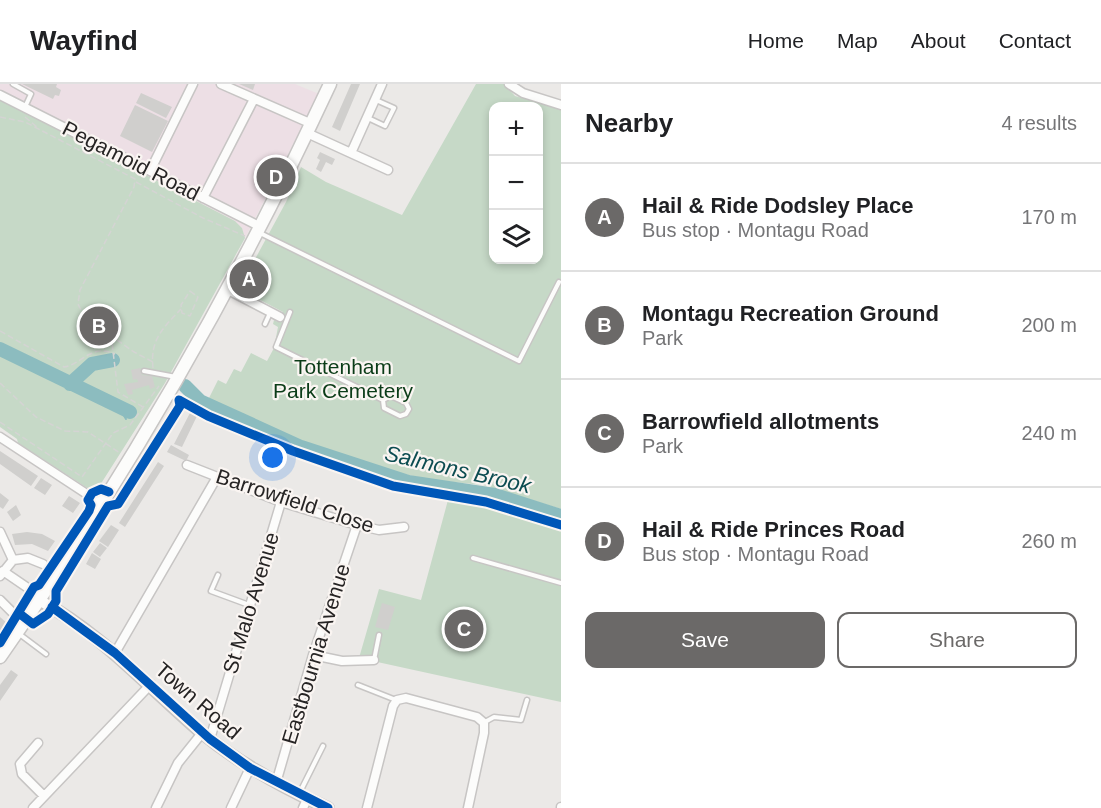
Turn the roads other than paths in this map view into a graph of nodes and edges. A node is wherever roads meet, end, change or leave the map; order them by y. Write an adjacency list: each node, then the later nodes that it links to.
1 (13, 84): 11 (lane)
2 (193, 84): 16 (street)
3 (221, 84): 8 (street)
4 (330, 84): 13 (main road)
5 (382, 84): 9 (street)
6 (509, 84): 10 (street)
7 (0, 95): 11 (street, Pegamoid Road)
8 (254, 99): 13 (street); 17 (street)
9 (375, 100): 12 (street); 12 (lane)
10 (561, 105)
11 (23, 111): 16 (street, Pegamoid Road)
12 (367, 118): 14 (street)
13 (309, 129): 14 (street); 18 (main road)
14 (351, 153): 15 (street)
15 (388, 170)
16 (150, 171): 17 (street, Pegamoid Road)
17 (203, 198): 18 (street, Pegamoid Road)
18 (256, 233): 19 (lane); 20 (main road)
19 (560, 282)
20 (228, 290): 21 (street); 26 (main road)
21 (271, 312): 23 (street); 24 (lane)
22 (290, 312): 23 (lane)
23 (283, 318): 27 (lane)
24 (266, 324)
25 (144, 371): 26 (lane)
26 (178, 378): 32 (main road)
27 (383, 400): 27 (lane)
28 (0, 437): 32 (street)
29 (187, 465): 30 (street, Barrowfield Close)
30 (217, 477): 31 (street, Barrowfield Close); 48 (street)
31 (281, 502): 33 (street, Barrowfield Close); 44 (street, St Malo Avenue)
32 (102, 504): 42 (main road)
33 (357, 525): 34 (street, Barrowfield Close); 50 (street, Eastbournia Avenue)
34 (404, 526)
35 (0, 532): 37 (street)
36 (473, 558): 41 (lane)
37 (14, 560): 38 (street); 39 (street)
38 (43, 564)
39 (1, 574): 42 (street)
40 (218, 575): 44 (lane)
41 (561, 583)
42 (40, 598): 46 (main road); 48 (street, Town Road)
43 (0, 600): 45 (street)
44 (250, 605): 58 (street, St Malo Avenue)
45 (12, 612)
46 (17, 633): 49 (lane); 51 (main road)
47 (379, 635): 52 (lane)
48 (115, 653): 53 (street, Town Road)
49 (46, 654)
50 (314, 655): 52 (street); 62 (street, Eastbournia Avenue)
51 (0, 657)
52 (374, 660)
53 (151, 684): 58 (street, Town Road); 63 (street)
54 (358, 685): 55 (lane)
55 (397, 700): 57 (street); 69 (street)
56 (527, 700): 57 (lane)
57 (482, 721): 70 (street)
58 (206, 736): 61 (street, Town Road); 66 (street)
59 (38, 743): 63 (street)
60 (323, 746): 64 (lane)
61 (250, 768): 62 (street, Town Road); 67 (street)
62 (276, 783): 64 (street, Town Road)
63 (44, 796): 65 (street)
64 (303, 800): 68 (street, Town Road)
65 (33, 808)
66 (156, 808)
67 (231, 808)
68 (328, 808)
69 (367, 808)
70 (468, 808)

